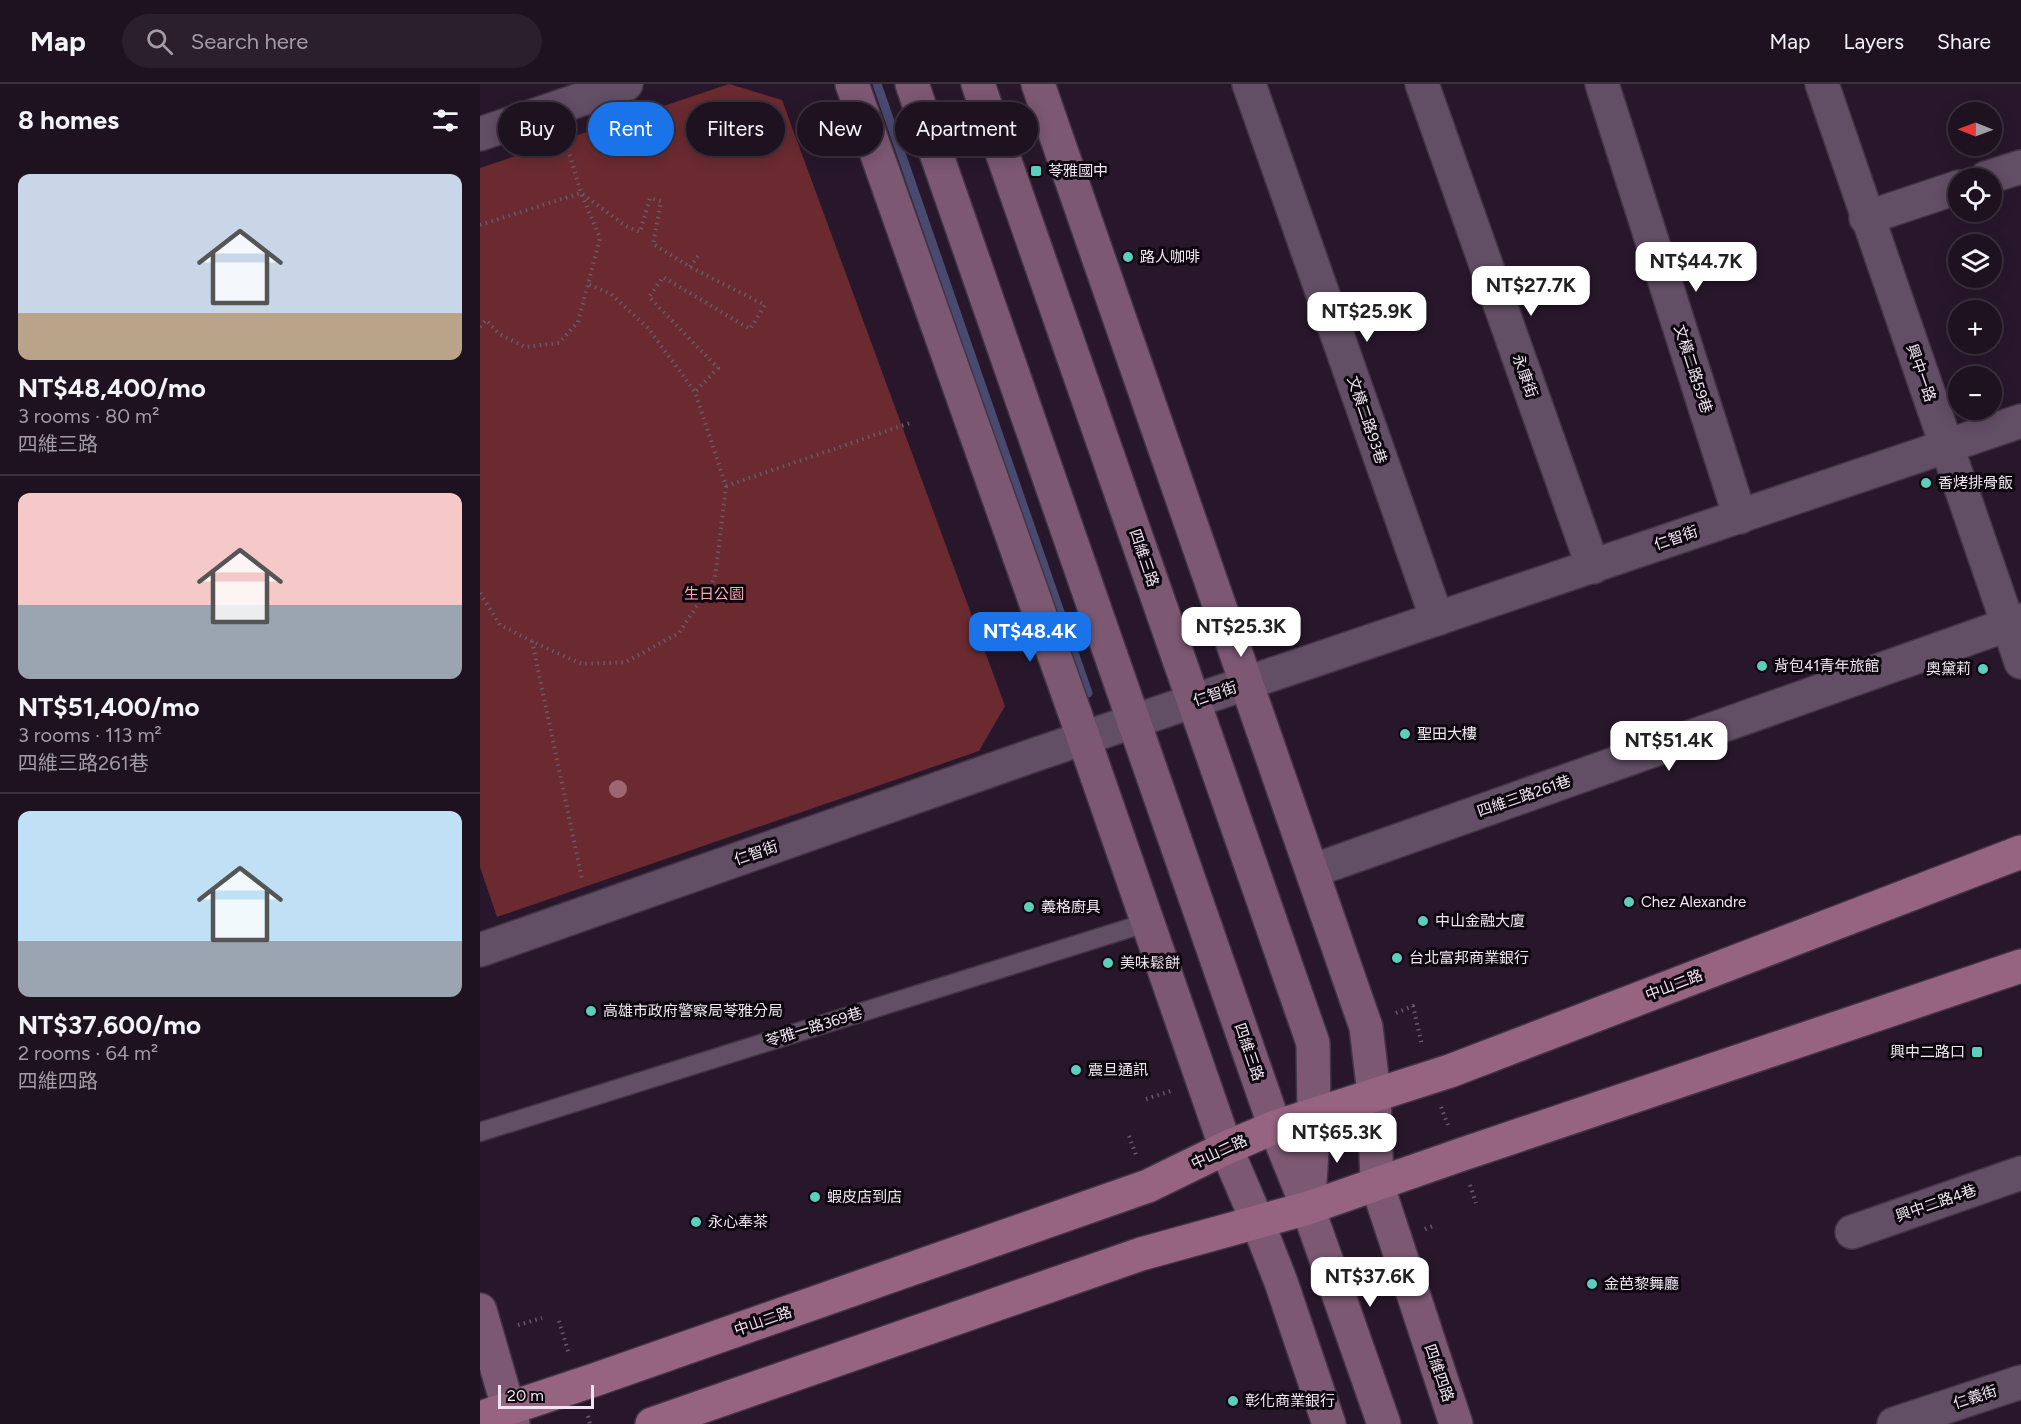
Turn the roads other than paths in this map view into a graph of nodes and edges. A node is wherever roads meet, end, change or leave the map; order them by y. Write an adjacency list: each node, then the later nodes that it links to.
1 (626, 84): 10 (street)
2 (852, 84): 25 (street)
3 (912, 84): 24 (street, 四維三路)
4 (978, 84): 23 (street, 四維三路)
5 (1038, 84): 22 (street)
6 (1249, 84): 19 (street, 文橫二路93巷)
7 (1422, 84): 18 (street, 永康街)
8 (1602, 84): 17 (street, 文橫二路59巷)
9 (1822, 84): 14 (street, 興中一路)
10 (480, 134)
11 (2021, 167): 12 (street)
12 (2002, 173)
13 (1948, 191): 14 (street)
14 (1866, 218): 16 (street, 興中一路)
15 (2021, 421): 16 (street, 仁智街)
16 (1946, 446): 17 (street, 仁智街); 20 (street, 興中一路)
17 (1740, 517): 18 (street, 仁智街)
18 (1593, 567): 19 (street, 仁智街)
19 (1437, 619): 22 (street, 仁智街)
20 (2014, 623): 21 (street, 興中一路); 27 (street, 四維三路261巷)
21 (2021, 662)
22 (1247, 683): 23 (street, 仁智街); 27 (street)
23 (1194, 702): 24 (street, 仁智街); 32 (street, 四維三路)
24 (1135, 722): 25 (street, 仁智街); 33 (street, 四維三路)
25 (1084, 738): 28 (street); 29 (street, 仁智街)
26 (2021, 852): 31 (main road, 中山二路)
27 (1312, 871): 31 (street)
28 (1149, 922): 34 (lane, 苓雅一路369巷); 35 (street)
29 (480, 950)
30 (2021, 966): 37 (main road)
31 (1374, 1094): 32 (main road, 中山二路); 37 (street)
32 (1314, 1116): 33 (main road, 中山二路); 38 (street, 四維三路)
33 (1275, 1127): 35 (main road, 中山二路); 38 (street, 四維三路)
34 (480, 1132)
35 (1226, 1148): 39 (street); 43 (main road, 中山二路)
36 (2021, 1173): 40 (street, 興中二路4巷)
37 (1377, 1185): 38 (main road); 47 (street, 四維四路)
38 (1308, 1208): 39 (main road); 46 (street)
39 (1258, 1222): 44 (main road); 45 (street)
40 (1852, 1232)
41 (480, 1310): 43 (street)
42 (2021, 1382): 48 (street, 仁義街)
43 (500, 1416)
44 (651, 1424)
45 (1329, 1424)
46 (1384, 1424)
47 (1456, 1424)
48 (1894, 1424)

